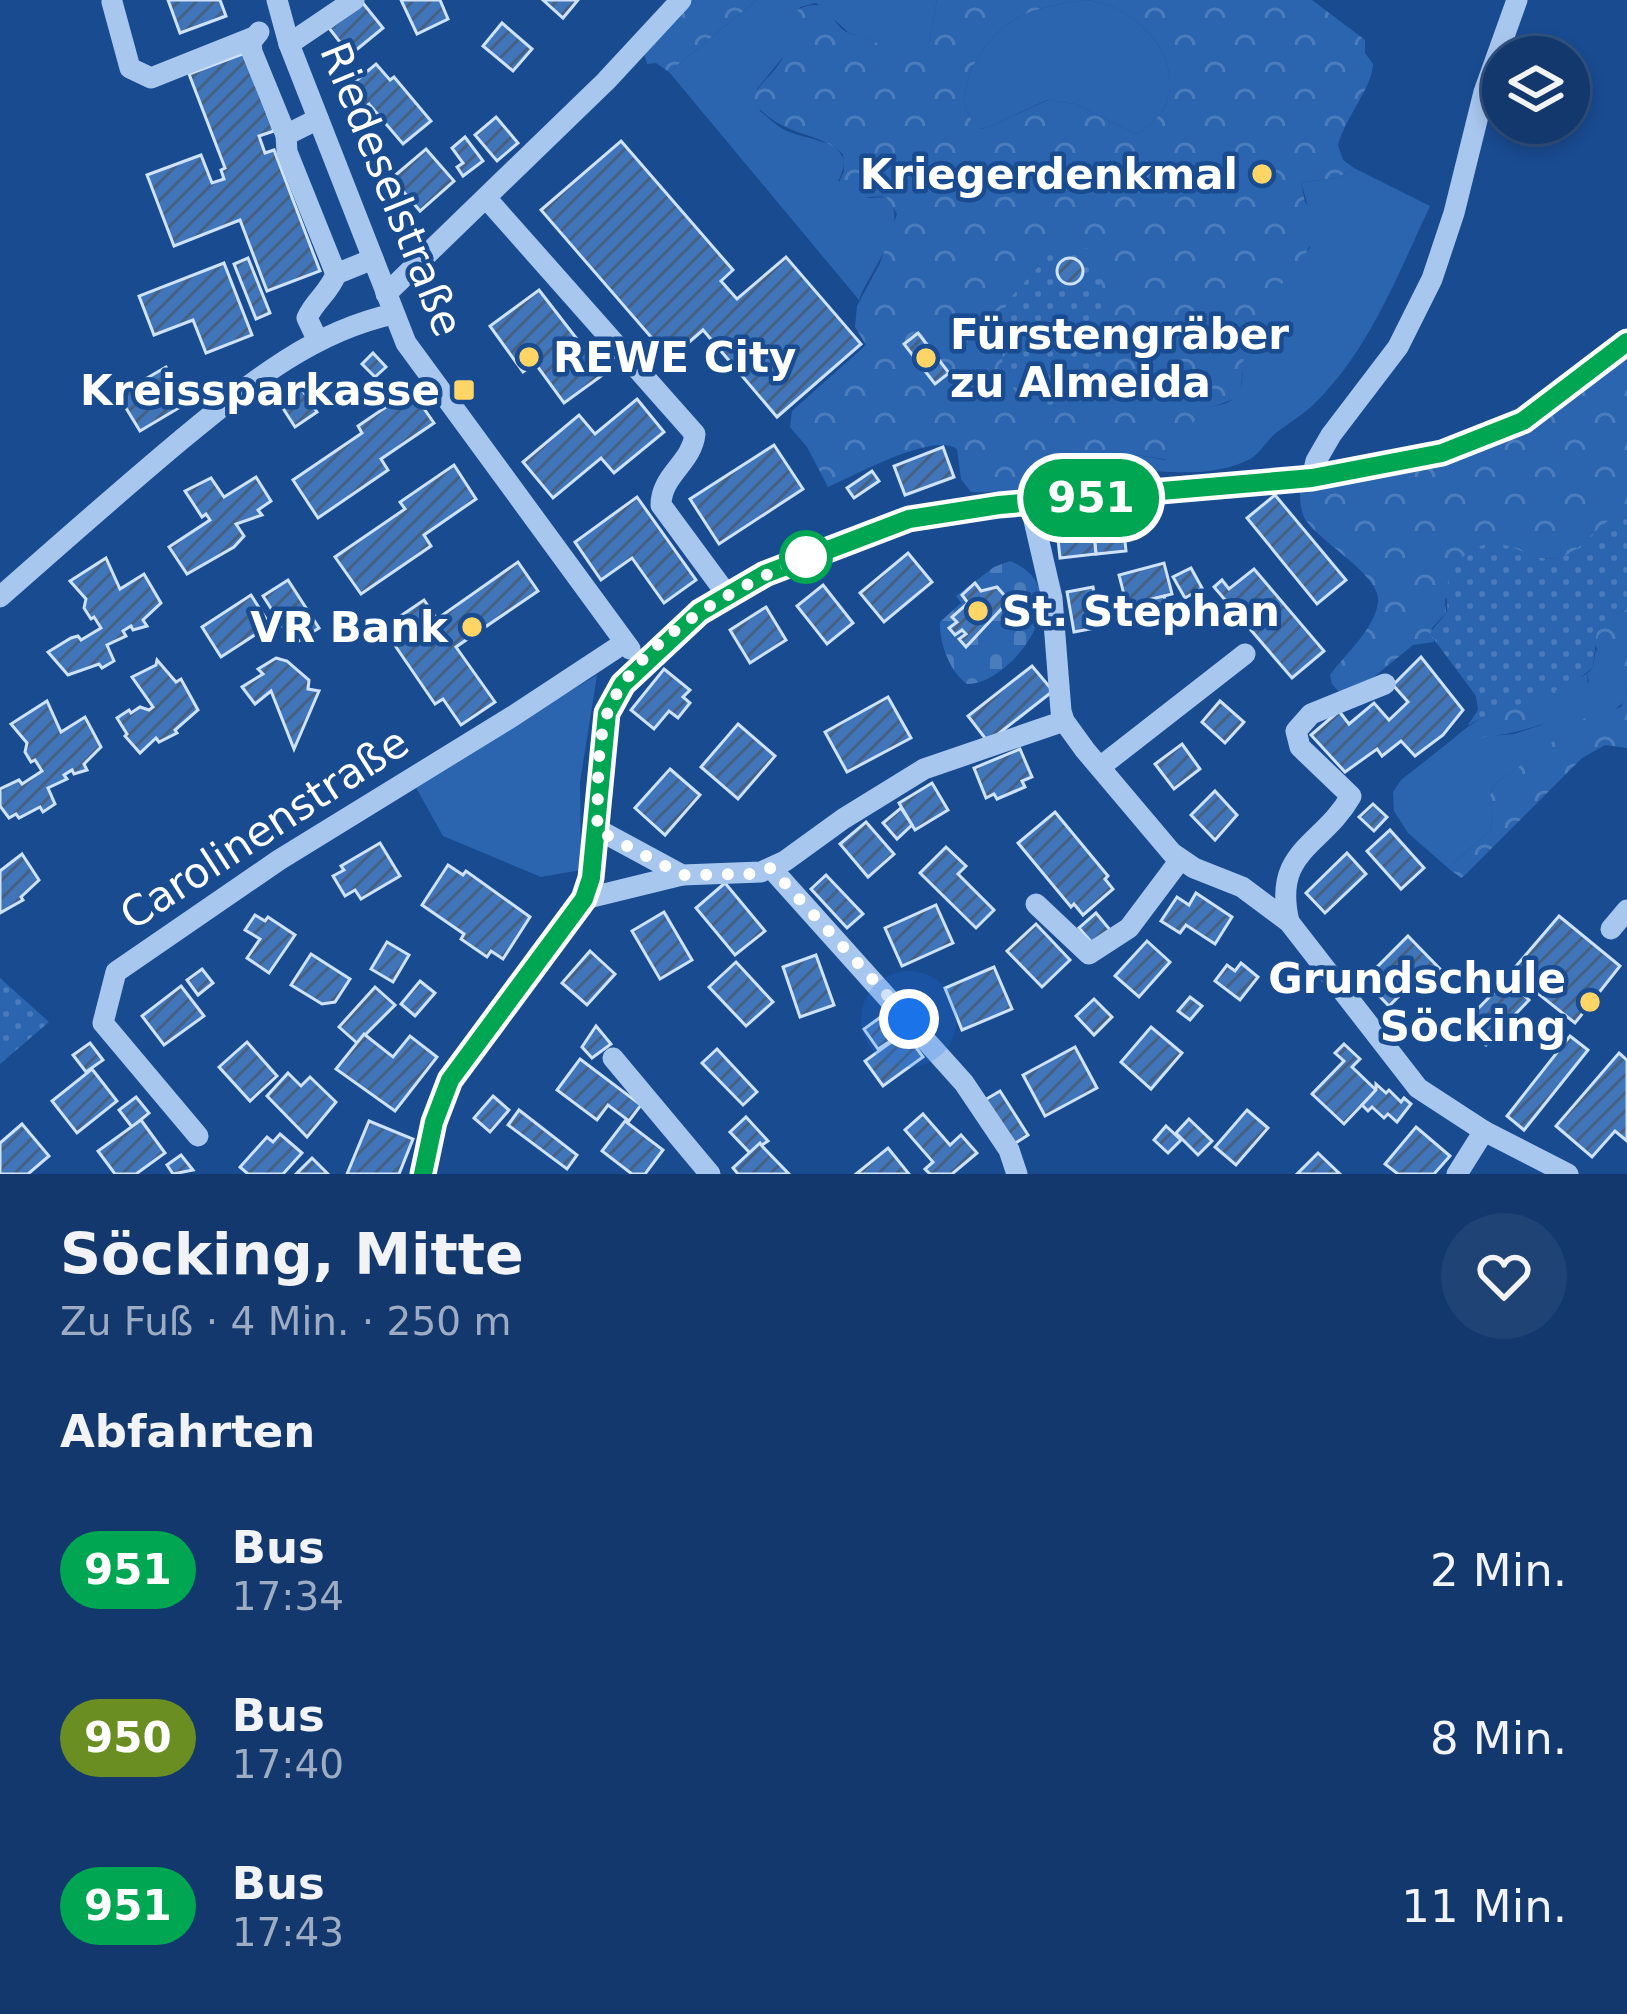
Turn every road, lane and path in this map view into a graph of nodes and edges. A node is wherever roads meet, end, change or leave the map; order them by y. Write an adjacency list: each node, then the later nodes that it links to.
1 (354, 0): 7 (street)
2 (681, 0): 10 (street)
3 (1517, 0): 16 (street)
4 (112, 2): 6 (street)
5 (280, 10): 6 (street); 7 (street, Riedeselstraße)
6 (254, 37): 9 (street)
7 (290, 44): 8 (street, Riedeselstraße)
8 (318, 119): 9 (street); 11 (street, Riedeselstraße)
9 (286, 135): 12 (street)
10 (487, 199): 13 (street); 18 (street)
11 (373, 259): 12 (street); 13 (street, Riedeselstraße)
12 (336, 274): 14 (street)
13 (389, 304): 14 (street); 20 (street, Riedeselstraße)
14 (317, 339): 19 (street)
15 (1627, 342): 16 (street)
16 (1312, 478): 17 (street)
17 (1030, 503): 18 (street); 24 (street)
18 (728, 596): 22 (street)
19 (0, 597)
20 (624, 643): 22 (street, Riedeselstraße); 37 (street, Carolinenstraße)
21 (1245, 654): 25 (street)
22 (644, 662): 26 (street)
23 (1385, 684): 33 (street)
24 (1064, 721): 25 (street); 28 (street)
25 (1100, 767): 27 (street)
26 (597, 830): 29 (street); 30 (street)
27 (1180, 860): 31 (street); 33 (street)
28 (771, 868): 29 (street); 40 (street)
29 (682, 875): 30 (street)
30 (584, 899): 38 (street)
31 (1036, 904)
32 (1627, 910): 34 (street)
33 (1289, 922): 36 (street)
34 (1611, 928)
35 (613, 1058): 39 (street)
36 (1484, 1131): 41 (street); 42 (street)
37 (198, 1136)
38 (423, 1174)
39 (710, 1174)
40 (1017, 1174)
41 (1457, 1174)
42 (1568, 1174)

